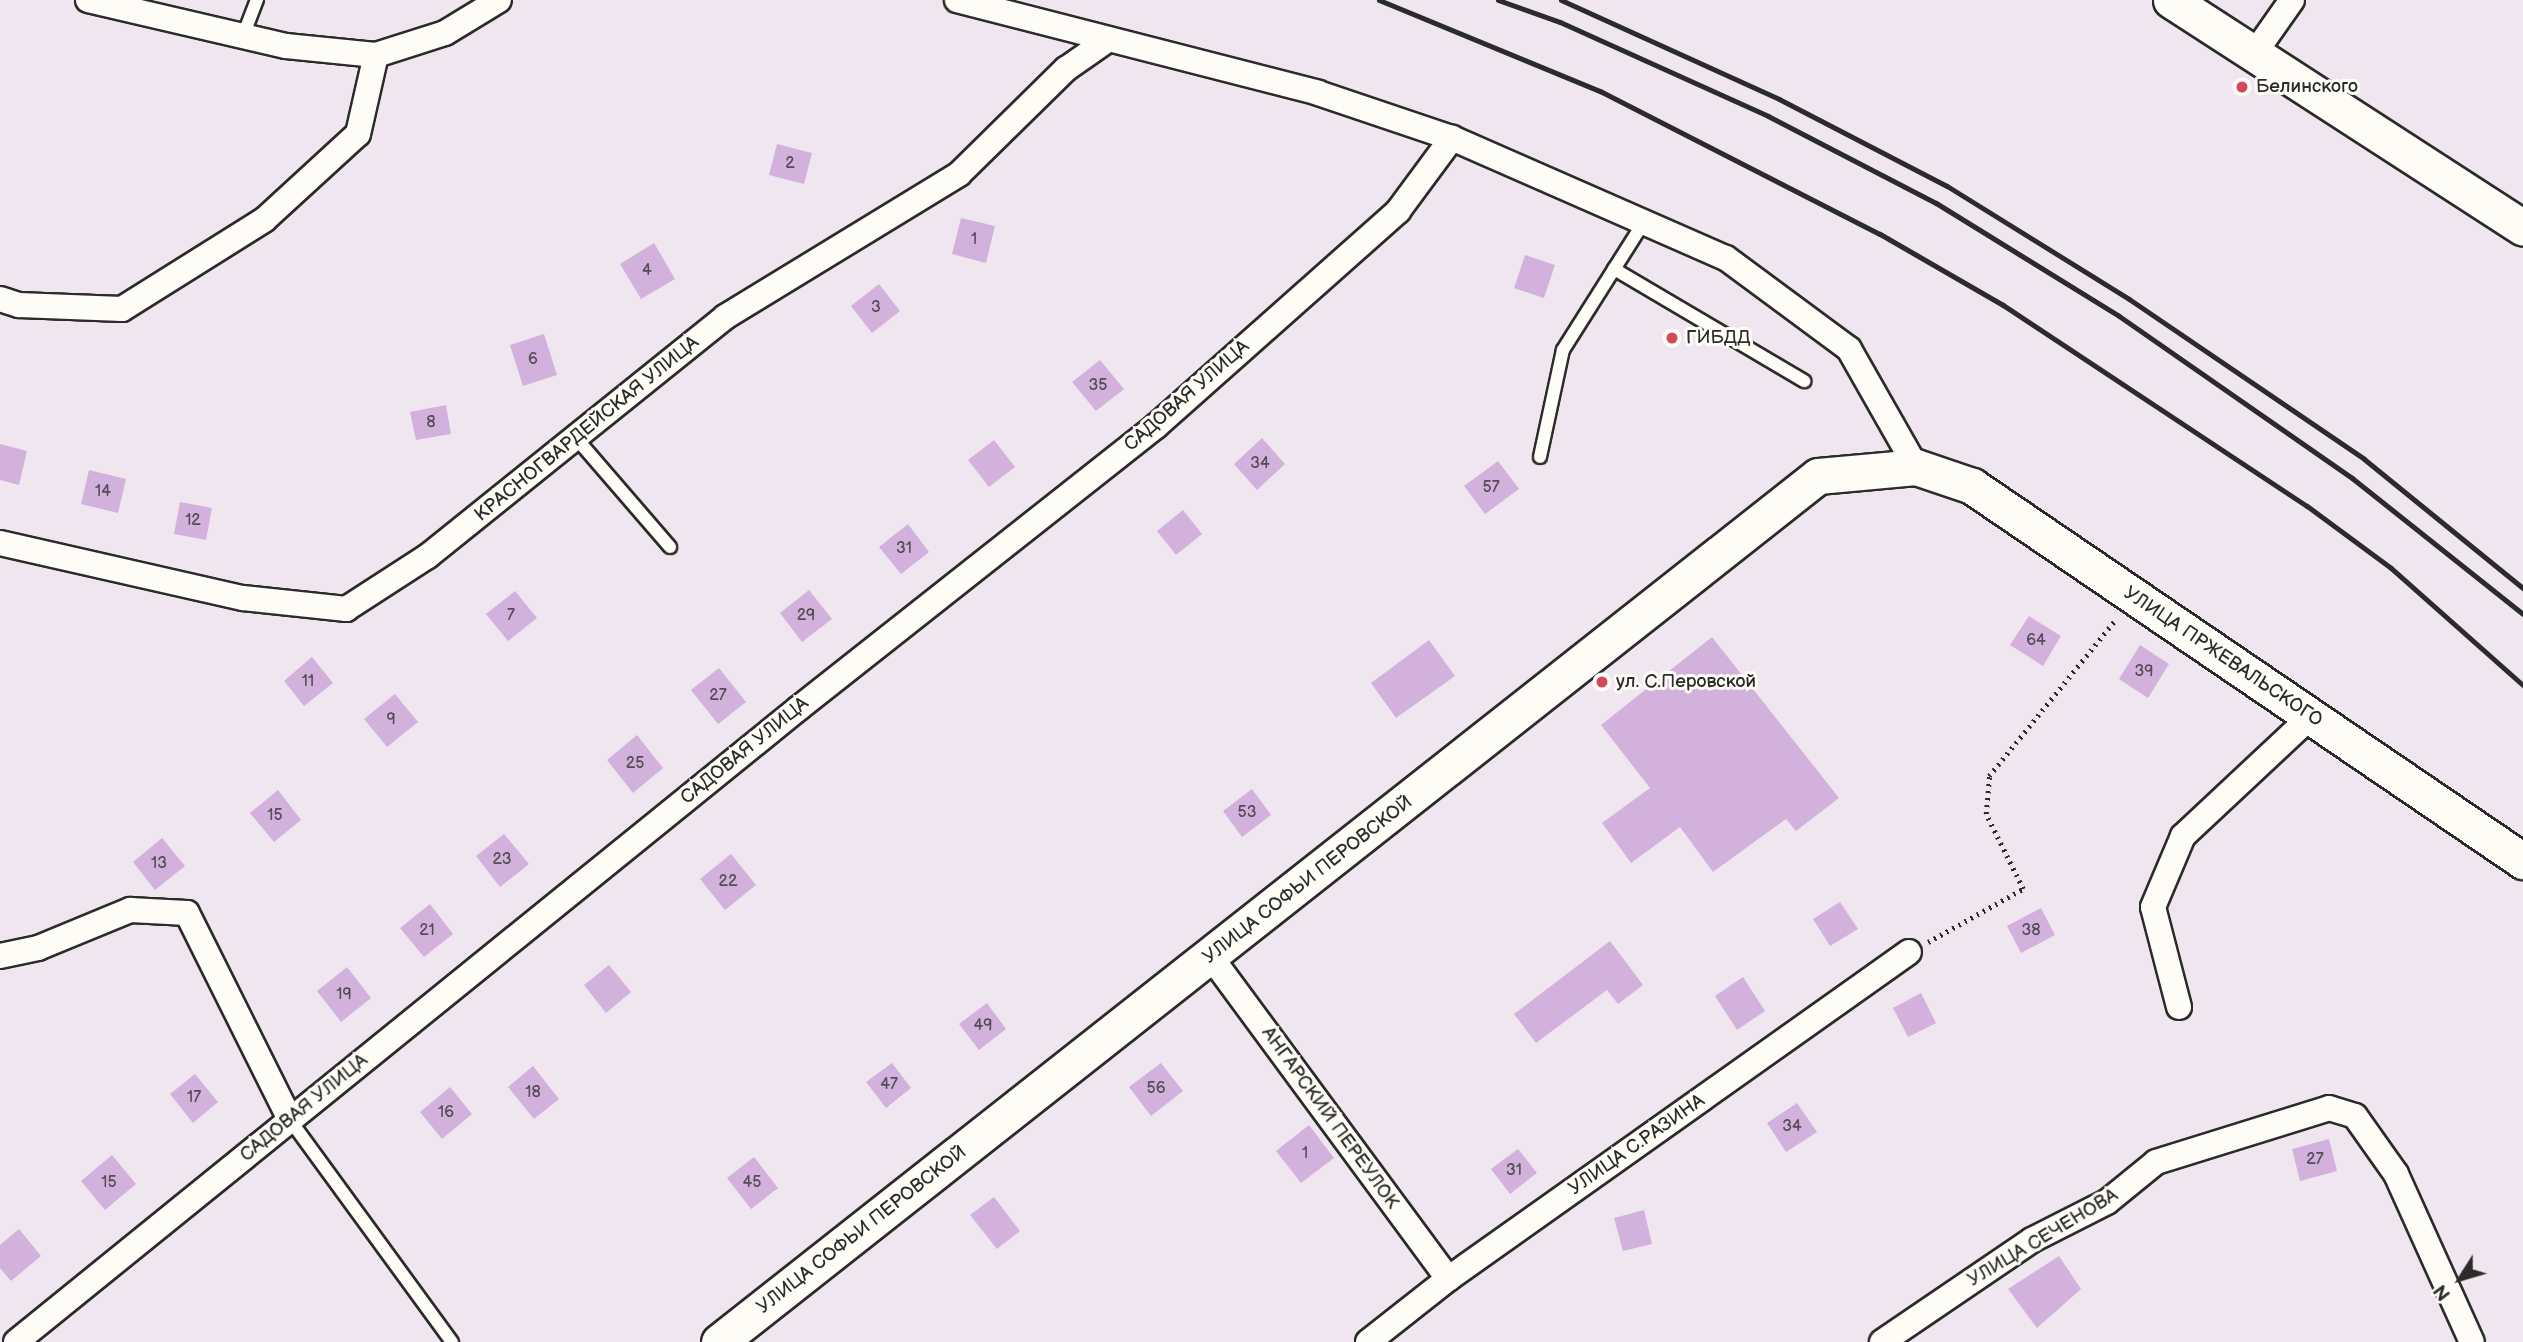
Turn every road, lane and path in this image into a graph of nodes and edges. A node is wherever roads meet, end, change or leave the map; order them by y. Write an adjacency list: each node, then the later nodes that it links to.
1 (88, 0): 7 (street)
2 (257, 0): 7 (lane)
3 (499, 0): 9 (street)
4 (957, 0): 8 (street)
5 (2171, 0): 10 (main road)
6 (2292, 0): 10 (street)
7 (243, 36): 9 (street)
8 (1109, 39): 11 (street); 17 (street, КРАСНОГВАРДЕЙСКАЯ УЛИЦА)
9 (376, 54): 15 (street)
10 (2254, 54): 13 (main road)
11 (1452, 138): 12 (street); 29 (street, САДОВАЯ УЛИЦА)
12 (1644, 222): 14 (lane); 19 (street)
13 (2523, 229)
14 (1614, 269): 16 (lane); 18 (lane)
15 (0, 299)
16 (1804, 381)
17 (576, 438): 20 (street, КРАСНОГВАРДЕЙСКАЯ УЛИЦА); 21 (lane)
18 (1540, 457)
19 (1916, 467): 22 (main road, УЛИЦА ПРЖЕВАЛЬСКОГО); 27 (main road, УЛИЦА СОФЬИ ПЕРОВСКОЙ)
20 (0, 543)
21 (670, 547)
22 (2134, 596): 23 (main road, УЛИЦА ПРЖЕВАЛЬСКОГО); 25 (path)
23 (2310, 717): 24 (main road, УЛИЦА ПРЖЕВАЛЬСКОГО); 28 (street)
24 (2523, 861)
25 (1909, 952): 30 (street, УЛИЦА С.РАЗИНА)
26 (0, 956): 29 (street)
27 (1211, 957): 30 (street, АНГАРСКИЙ ПЕРЕУЛОК); 33 (main road, УЛИЦА СОФЬИ ПЕРОВСКОЙ)
28 (2179, 1007)
29 (290, 1120): 31 (street, САДОВАЯ УЛИЦА); 32 (lane)
30 (1448, 1279): 34 (street, УЛИЦА С.РАЗИНА)
31 (16, 1342)
32 (452, 1342)
33 (719, 1342)
34 (1368, 1342)
35 (1882, 1342): 36 (street, УЛИЦА СЕЧЕНОВА)
36 (2472, 1342)

